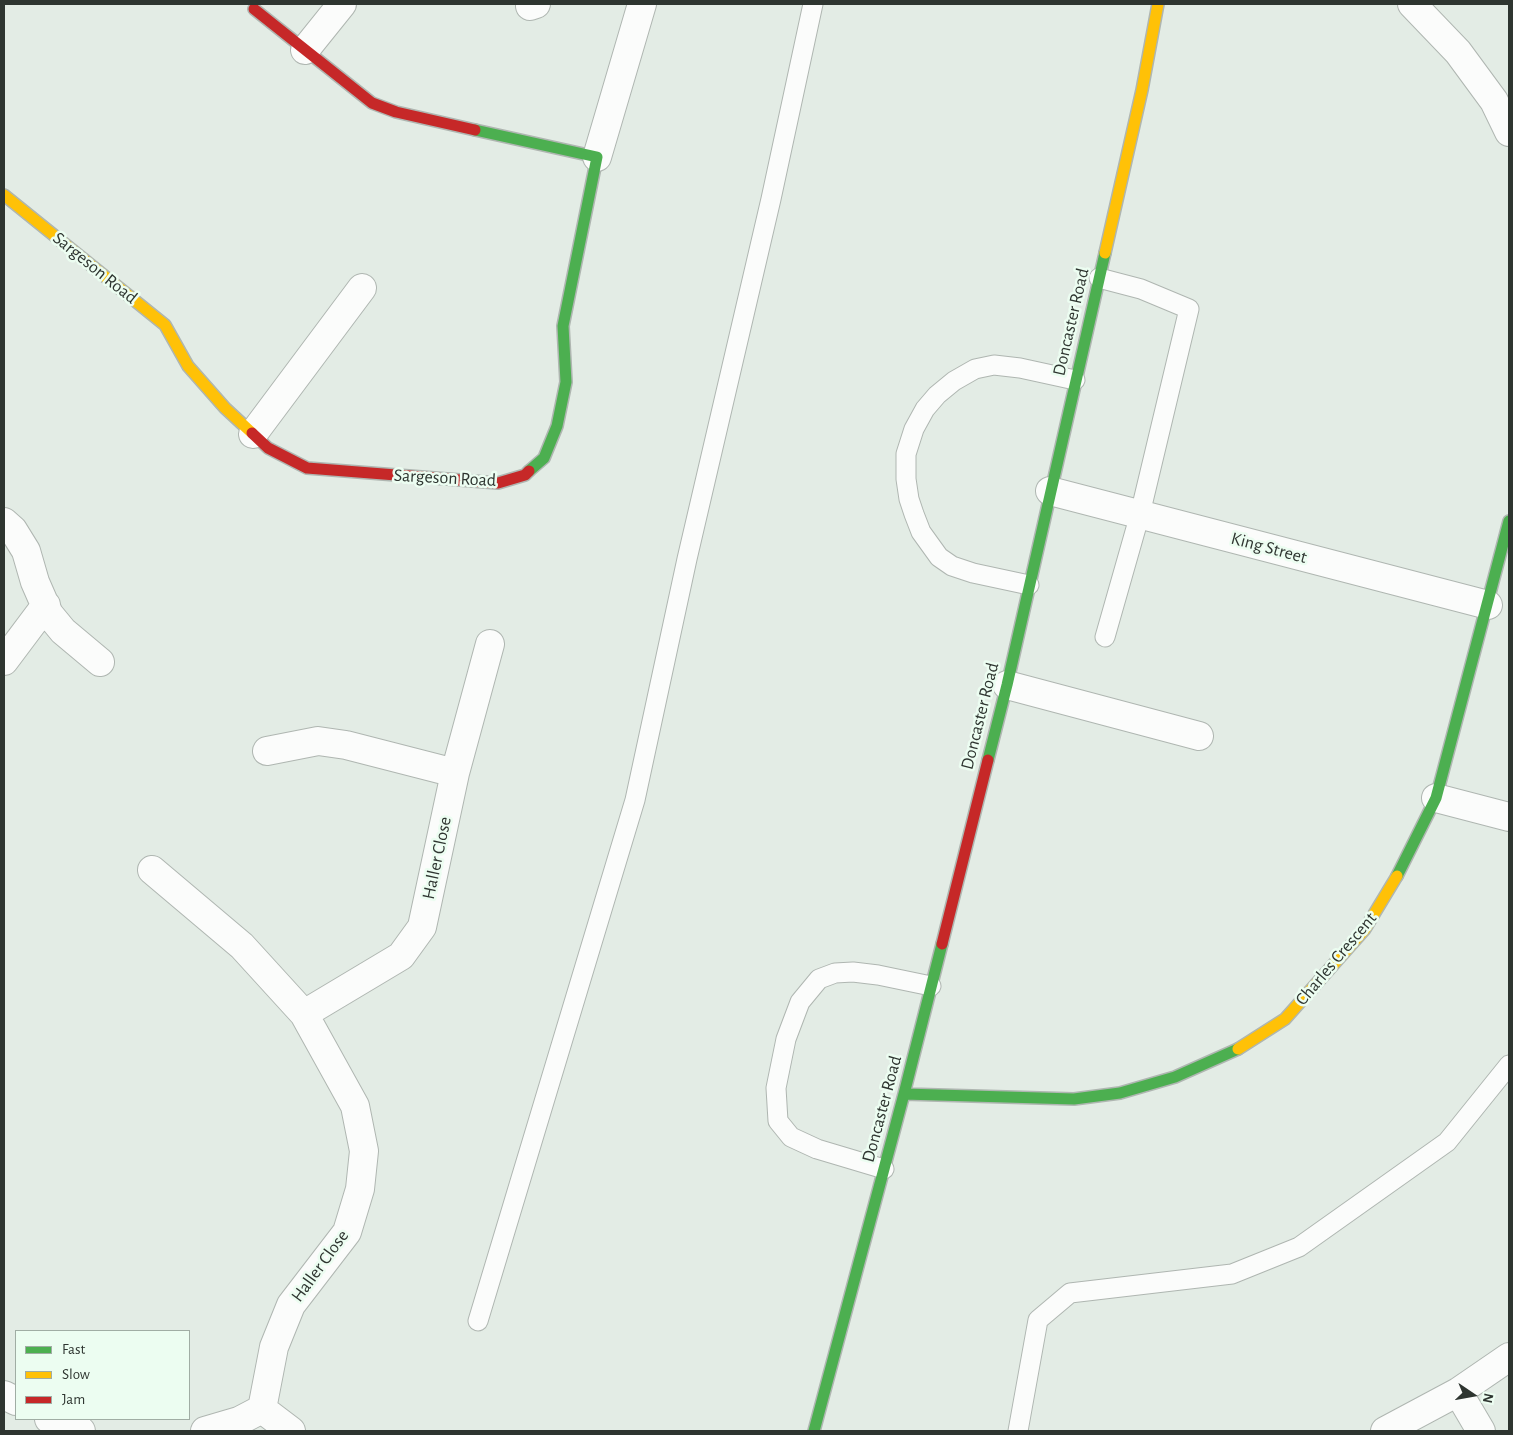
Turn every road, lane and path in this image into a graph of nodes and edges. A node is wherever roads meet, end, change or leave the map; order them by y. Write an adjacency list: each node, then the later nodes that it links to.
1 (342, 4): 7 (street)
2 (642, 4): 9 (street)
3 (813, 4): 38 (lane)
4 (1158, 4): 11 (street, Doncaster Road)
5 (1412, 4): 8 (street)
6 (254, 9): 7 (street)
7 (305, 50): 9 (street)
8 (1509, 132)
9 (597, 158): 14 (street, Sargeson Road)
10 (4, 195): 14 (street, Sargeson Road)
11 (1099, 278): 13 (street, Doncaster Road); 16 (lane)
12 (362, 288): 14 (street)
13 (1075, 380): 15 (street, Doncaster Road); 19 (lane)
14 (252, 434)
15 (1050, 491): 16 (street, King Street); 19 (street, Doncaster Road)
16 (1140, 514): 21 (street, King Street); 22 (lane)
17 (1509, 521): 21 (street, Charles Crescent)
18 (4, 522): 20 (street)
19 (1029, 585): 26 (street, Doncaster Road)
20 (46, 605): 24 (street); 25 (street)
21 (1488, 605): 30 (street, Charles Crescent)
22 (1105, 637)
23 (490, 644): 29 (street, Haller Close)
24 (4, 660)
25 (100, 662)
26 (1007, 685): 27 (street); 33 (street, Doncaster Road)
27 (1199, 736)
28 (267, 751): 29 (street)
29 (455, 773): 34 (street, Haller Close)
30 (1436, 798): 31 (street); 36 (street, Charles Crescent)
31 (1509, 817)
32 (152, 870): 34 (street, Haller Close)
33 (932, 986): 36 (street, Doncaster Road); 37 (lane)
34 (304, 1014): 41 (street, Haller Close)
35 (1509, 1065): 47 (lane)
36 (904, 1094): 37 (street, Doncaster Road)
37 (884, 1169): 46 (street, Doncaster Road)
38 (478, 1321)
39 (1509, 1357): 40 (street)
40 (1458, 1392): 48 (street); 49 (street)
41 (262, 1409): 44 (street); 45 (street)
42 (51, 1420): 43 (street)
43 (81, 1431)
44 (205, 1431)
45 (292, 1431)
46 (814, 1431)
47 (1018, 1431)
48 (1385, 1431)
49 (1481, 1431)

